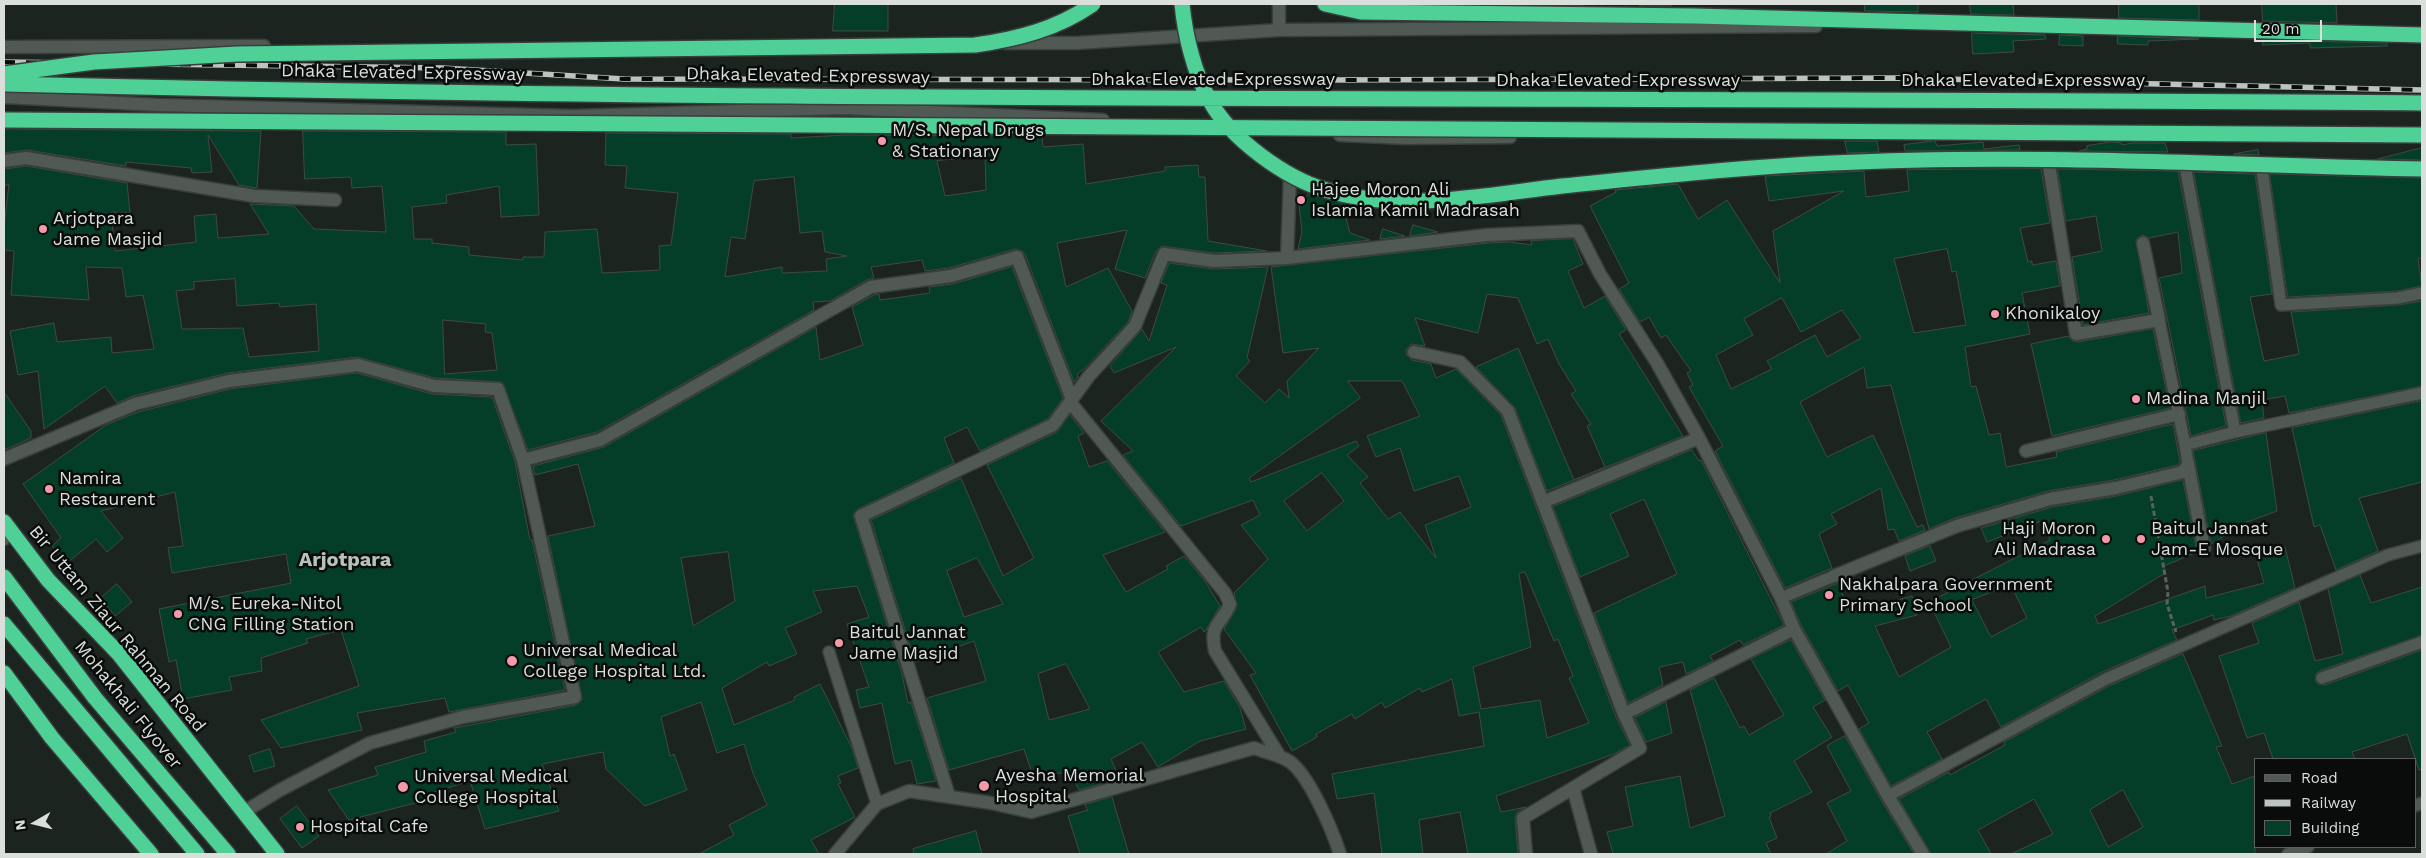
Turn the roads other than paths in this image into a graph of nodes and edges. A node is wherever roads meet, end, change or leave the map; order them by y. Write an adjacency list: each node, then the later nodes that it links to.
1 (1093, 4): 9 (highway, bridge)
2 (1182, 4): 18 (highway, bridge)
3 (1279, 4): 6 (street)
4 (1325, 4): 7 (highway)
5 (2000, 25): 6 (street)
6 (1279, 30): 8 (street)
7 (2422, 35)
8 (4, 47)
9 (4, 74)
10 (4, 84): 12 (highway, Dhaka Elevated Expressway, bridge)
11 (4, 97): 14 (street)
12 (2422, 103)
13 (4, 120): 14 (highway, bridge)
14 (2422, 134)
15 (4, 161): 21 (street)
16 (2049, 165): 25 (street)
17 (2185, 166): 30 (lane)
18 (2422, 169)
19 (2262, 170): 24 (lane)
20 (1290, 175): 23 (street)
21 (335, 200)
22 (2143, 243): 25 (street)
23 (1287, 258): 28 (street); 31 (street)
24 (2422, 293)
25 (2159, 320): 29 (lane)
26 (1414, 352): 37 (street)
27 (2422, 393): 30 (lane)
28 (1071, 400): 35 (street); 51 (street); 53 (street)
29 (2179, 414): 32 (lane); 33 (street)
30 (2235, 432): 32 (lane)
31 (1699, 438): 37 (street); 43 (street)
32 (2185, 445): 36 (lane)
33 (2026, 451)
34 (4, 459): 35 (street)
35 (523, 460): 56 (street)
36 (2185, 468): 40 (street); 41 (street)
37 (1543, 502): 50 (street)
38 (6, 530): 56 (highway, Bir Uttam Ziaur Rahman Road)
39 (2422, 546): 54 (lane)
40 (2204, 549)
41 (1834, 576): 43 (lane)
42 (4, 577): 60 (highway, Mohakhali Flyover)
43 (1781, 598): 45 (street)
44 (4, 624): 59 (highway)
45 (1794, 629): 50 (street); 54 (street)
46 (2422, 642): 49 (lane)
47 (830, 652): 55 (lane)
48 (4, 673): 58 (highway)
49 (2322, 678)
50 (1624, 714): 52 (street)
51 (1280, 757): 53 (street); 63 (street)
52 (1573, 788): 64 (street); 65 (street)
53 (949, 796): 55 (street)
54 (1888, 796): 66 (street)
55 (877, 804): 62 (street)
56 (244, 812): 61 (highway, Bir Uttam Ziaur Rahman Road)
57 (2305, 848): 67 (lane)
58 (151, 854)
59 (197, 854)
60 (228, 854)
61 (277, 854)
62 (835, 854)
63 (1340, 854)
64 (1526, 854)
65 (1591, 854)
66 (1923, 854)
67 (2288, 854)

